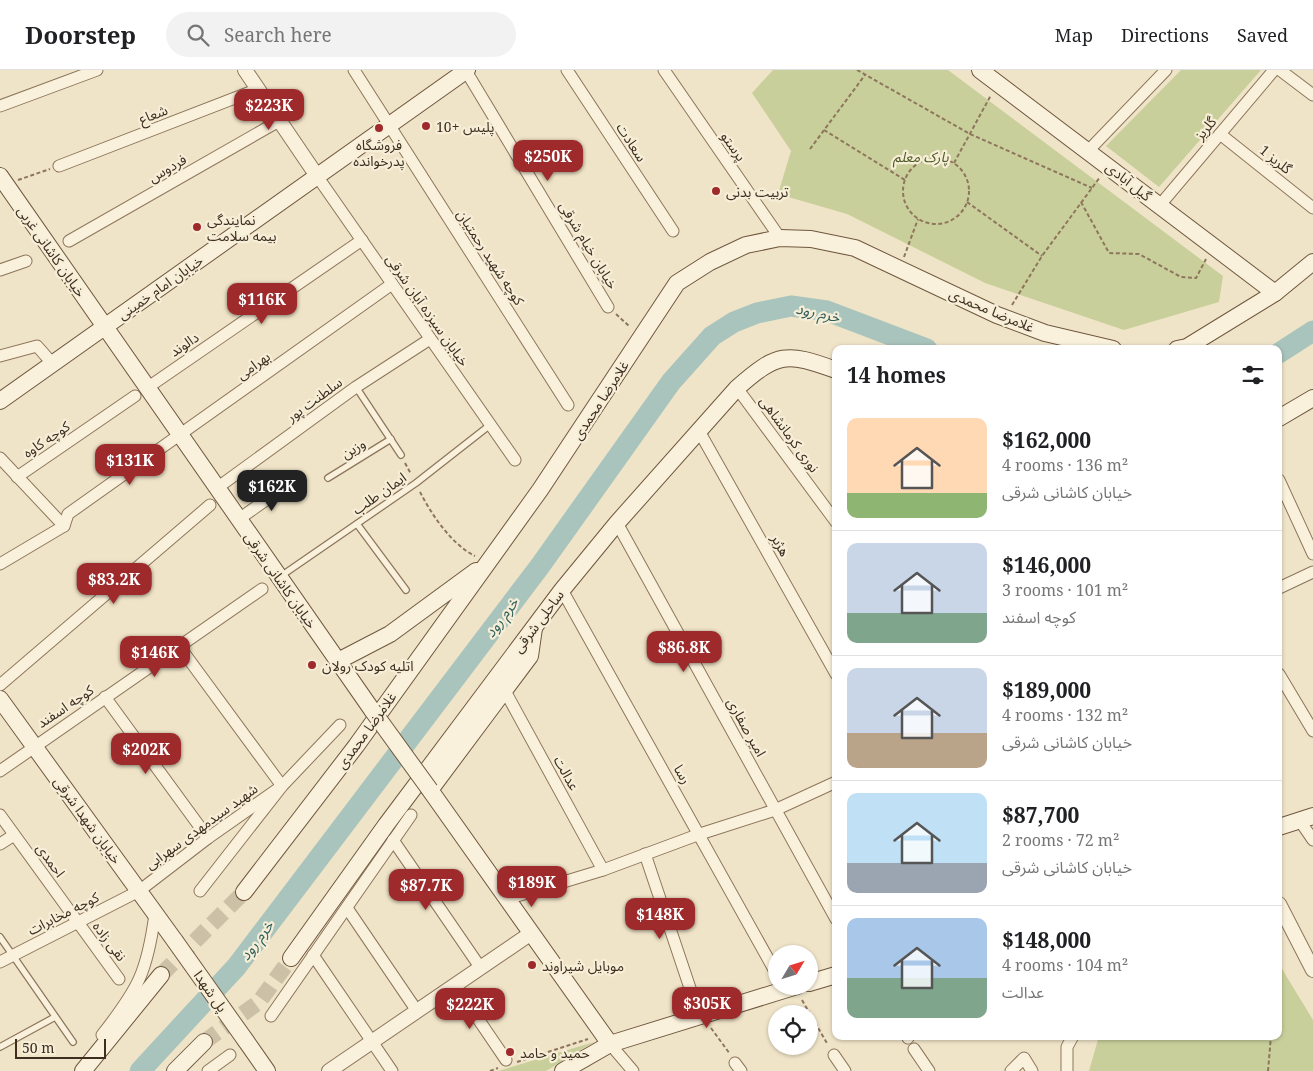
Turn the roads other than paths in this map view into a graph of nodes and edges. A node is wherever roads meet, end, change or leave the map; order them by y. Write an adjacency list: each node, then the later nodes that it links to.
1 (97, 70): 13 (street)
2 (245, 70): 11 (street)
3 (354, 70): 15 (street, کوچه شهید رحمتیان)
4 (466, 70): 15 (main road, خیابان امام خمینی); 32 (street, خیابان خیام شرقی)
5 (567, 70): 23 (street, سعادت)
6 (664, 70): 24 (street, پرستو)
7 (980, 70): 17 (main road, گیل آبادی)
8 (1166, 70): 17 (street)
9 (1274, 70): 16 (street, گلریز)
10 (1280, 70): 12 (street)
11 (258, 89): 14 (street); 18 (street, شعاع)
12 (1313, 95)
13 (0, 106)
14 (279, 121): 19 (street); 26 (street, فردوس)
15 (389, 126): 19 (main road, خیابان امام خمینی); 45 (street, کوچه شهید رحمتیان)
16 (1220, 134): 21 (street, گلریز); 22 (street, گلریز 1)
17 (1089, 150): 21 (main road, گیل آبادی)
18 (59, 166)
19 (318, 176): 25 (street, خیابان سیزده آبان شرقی); 33 (main road, خیابان امام خمینی)
20 (3, 180): 33 (main road, خیابان کاشانی غربی)
21 (1160, 205): 31 (main road, گیل آبادی)
22 (1313, 208)
23 (673, 231)
24 (780, 238): 35 (main road, غلامرضا محمدی); 66 (main road, غلامرضا محمدی)
25 (362, 240): 30 (street, خیابان سیزده آبان شرقی); 42 (street, دالوند)
26 (70, 241)
27 (26, 261): 29 (street)
28 (1313, 262): 31 (main road)
29 (0, 270)
30 (392, 284): 34 (street, خیابان سیزده آبان شرقی); 49 (street, بهرامی)
31 (1275, 293): 36 (main road)
32 (608, 307)
33 (105, 326): 38 (main road, خیابان امام خمینی); 42 (main road, خیابان کاشانی شرقی)
34 (430, 339): 40 (street, سلطنت پور); 47 (street, خیابان سیزده آبان شرقی)
35 (1096, 345)
36 (1190, 345)
37 (0, 356): 38 (street)
38 (52, 363): 44 (main road, خیابان امام خمینی)
39 (832, 369): 41 (main road, ساحلی شرقی)
40 (356, 387): 50 (lane); 57 (street, سلطنت پور)
41 (738, 388): 48 (main road, ساحلی شرقی); 60 (street, نوری کرمانشاهی)
42 (141, 392): 49 (main road, خیابان کاشانی شرقی); 54 (street, کوچه کاوه)
43 (1313, 398): 46 (main road)
44 (0, 401)
45 (568, 405)
46 (1282, 416)
47 (490, 425): 53 (street, خیابان سیزده آبان شرقی); 63 (lane, ایمان طلب)
48 (699, 431): 62 (main road, ساحلی شرقی); 77 (street, هژبر)
49 (181, 435): 57 (main road, خیابان کاشانی شرقی); 64 (street, بهرامی)
50 (392, 439): 51 (lane); 55 (lane, وزین)
51 (401, 455)
52 (0, 458): 54 (street)
53 (515, 460)
54 (17, 477): 64 (street, کوچه کاوه)
55 (328, 478)
56 (290, 482): 61 (street)
57 (217, 488): 61 (main road, خیابان کاشانی شرقی)
58 (1283, 502): 65 (street)
59 (210, 505): 79 (street)
60 (832, 517)
61 (239, 519): 69 (main road, خیابان کاشانی شرقی)
62 (617, 522): 73 (main road, ساحلی شرقی); 90 (street, امیر صفاری)
63 (358, 524): 69 (lane, ایمان طلب); 72 (lane)
64 (64, 526): 67 (street)
65 (1313, 554)
66 (488, 562): 76 (main road); 105 (main road, غلامرضا محمدی)
67 (0, 564)
68 (1313, 572): 70 (street)
69 (279, 577): 76 (main road, خیابان کاشانی شرقی)
70 (1282, 587)
71 (262, 589): 75 (street, کوچه اسفند)
72 (406, 590)
73 (562, 590): 74 (main road, ساحلی شرقی); 95 (street, رسا)
74 (534, 626): 80 (main road); 117 (main road, ساحلی شرقی)
75 (179, 646): 81 (street, کوچه اسفند); 88 (street)
76 (338, 661): 89 (main road, خیابان کاشانی شرقی, bridge)
77 (832, 667)
78 (1282, 679): 84 (street)
79 (0, 685)
80 (505, 691): 89 (main road); 102 (street, عدالت)
81 (105, 697): 85 (street, کوچه اسفند); 97 (street)
82 (0, 699): 85 (main road, خیابان شهدا شرقی)
83 (340, 725): 88 (street)
84 (1313, 732)
85 (34, 746): 86 (street, کوچه اسفند); 104 (main road, خیابان شهدا شرقی)
86 (0, 771)
87 (832, 784): 90 (street)
88 (282, 786): 97 (street, شهید سیدمهدی سهرابی); 103 (street)
89 (430, 790): 106 (main road)
90 (775, 810): 95 (street); 109 (street, امیر صفاری)
91 (0, 815): 96 (street, احمدی)
92 (411, 816): 98 (street)
93 (1307, 819): 94 (main road); 99 (street)
94 (1282, 826)
95 (700, 834): 101 (street); 118 (street, رسا)
96 (14, 835): 100 (street); 111 (street, احمدی)
97 (208, 838): 104 (street, شهید سیدمهدی سهرابی)
98 (393, 840): 107 (street); 120 (street)
99 (1313, 840)
100 (0, 844)
101 (645, 854): 102 (street); 129 (street)
102 (603, 870): 106 (street)
103 (200, 890)
104 (139, 891): 110 (main road, خیابان شهدا شرقی); 111 (street, کوچه مخابرات)
105 (244, 892)
106 (507, 900): 112 (main road)
107 (346, 908): 115 (street); 128 (street)
108 (1282, 910): 121 (street)
109 (832, 913)
110 (155, 914): 114 (main road, خیابان شهدا شرقی); 142 (street)
111 (77, 922): 116 (street, کوچه مخابرات); 124 (street, نقی زاده)
112 (530, 934): 120 (street); 132 (main road)
113 (0, 937): 116 (lane)
114 (175, 941): 146 (main road, پل شهدا, bridge)
115 (313, 955): 131 (street); 134 (street)
116 (13, 956): 119 (street, کوچه مخابرات); 130 (lane)
117 (291, 958)
118 (768, 958)
119 (0, 962)
120 (480, 968): 126 (street)
121 (1313, 970)
122 (161, 975): 143 (main road)
123 (832, 976): 125 (main road)
124 (119, 979)
125 (818, 980)
126 (455, 985): 128 (street); 141 (street)
127 (768, 994): 129 (main road)
128 (417, 1011): 134 (street)
129 (702, 1014): 132 (main road)
130 (55, 1016): 136 (lane); 138 (lane)
131 (270, 1016)
132 (606, 1039): 149 (main road); 150 (street)
133 (1071, 1040): 155 (street)
134 (372, 1041): 147 (street); 148 (street)
135 (910, 1041): 152 (street)
136 (72, 1042)
137 (204, 1042): 144 (main road)
138 (0, 1047)
139 (230, 1055): 145 (street)
140 (834, 1055): 151 (street)
141 (504, 1064)
142 (75, 1071)
143 (83, 1071)
144 (175, 1071)
145 (208, 1071)
146 (267, 1071)
147 (329, 1071)
148 (392, 1071)
149 (563, 1071)
150 (633, 1071)
151 (845, 1071)
152 (928, 1071)
153 (1011, 1071): 154 (street)
154 (1032, 1071)
155 (1067, 1071)

